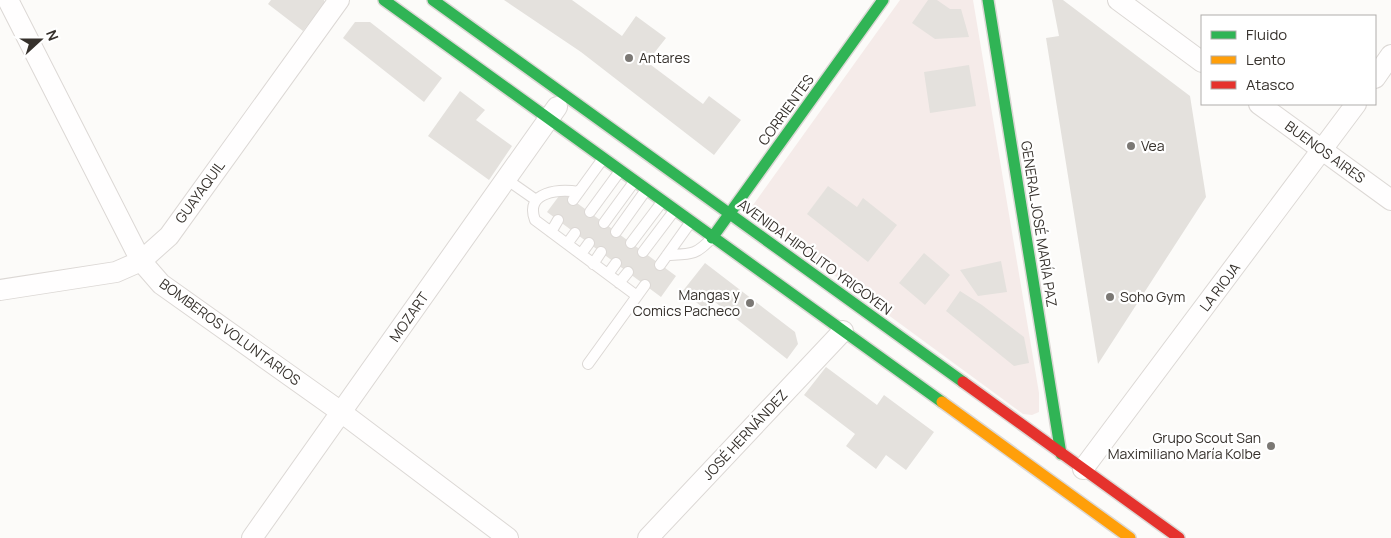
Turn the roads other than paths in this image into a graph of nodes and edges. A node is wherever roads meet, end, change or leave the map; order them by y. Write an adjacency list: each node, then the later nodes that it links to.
1 (8, 0): 41 (street, BOMBEROS VOLUNTARIOS)
2 (339, 0): 41 (street, GUAYAQUIL)
3 (384, 0): 14 (main road)
4 (433, 0): 11 (main road, AVENIDA HIPÓLITO YRIGOYEN)
5 (883, 0): 26 (main road, CORRIENTES)
6 (988, 0): 54 (main road, GENERAL JOSÉ MARÍA PAZ)
7 (1118, 0): 9 (street)
8 (1391, 55): 10 (street)
9 (1201, 61)
10 (1376, 77)
11 (565, 95): 14 (street, MOZART); 26 (main road, AVENIDA HIPÓLITO YRIGOYEN)
12 (1260, 105): 15 (street, BUENOS AIRES)
13 (1355, 105): 15 (street, LA RIOJA)
14 (548, 119): 16 (main road); 18 (street, MOZART)
15 (1322, 151): 22 (street, BUENOS AIRES); 55 (street, LA RIOJA)
16 (603, 159): 17 (main road); 21 (lane)
17 (620, 171): 19 (main road); 25 (lane)
18 (506, 179): 21 (lane); 53 (street, MOZART)
19 (634, 182): 20 (main road); 28 (lane)
20 (646, 190): 23 (main road); 32 (lane)
21 (536, 200): 30 (lane)
22 (1391, 200)
23 (662, 202): 24 (main road); 35 (lane)
24 (674, 211): 29 (main road); 38 (lane)
25 (590, 212)
26 (730, 214): 33 (main road, CORRIENTES); 54 (main road, AVENIDA HIPÓLITO YRIGOYEN)
27 (558, 220): 30 (lane)
28 (604, 223)
29 (691, 223): 33 (main road); 40 (lane)
30 (550, 232): 36 (lane)
31 (575, 232): 36 (lane)
32 (616, 232)
33 (712, 238): 40 (lane); 51 (main road)
34 (589, 243): 39 (lane)
35 (631, 243)
36 (567, 244): 39 (lane)
37 (602, 252): 43 (lane)
38 (643, 252)
39 (581, 254): 43 (lane)
40 (667, 255): 44 (lane)
41 (141, 261): 49 (street, GUAYAQUIL); 53 (street, BOMBEROS VOLUNTARIOS)
42 (616, 263): 46 (lane)
43 (593, 264): 46 (lane)
44 (660, 265)
45 (628, 272): 47 (lane)
46 (608, 274): 47 (lane)
47 (619, 283): 50 (lane)
48 (646, 285): 50 (lane)
49 (0, 290)
50 (637, 296): 52 (lane)
51 (843, 331): 58 (street, JOSÉ HERNÁNDEZ); 59 (main road)
52 (588, 364)
53 (341, 412): 56 (street, MOZART); 57 (street, BOMBEROS VOLUNTARIOS)
54 (1061, 454): 55 (main road, AVENIDA HIPÓLITO YRIGOYEN)
55 (1083, 469): 60 (main road, AVENIDA HIPÓLITO YRIGOYEN)
56 (252, 538)
57 (508, 538)
58 (648, 538)
59 (1130, 538)
60 (1179, 538)

